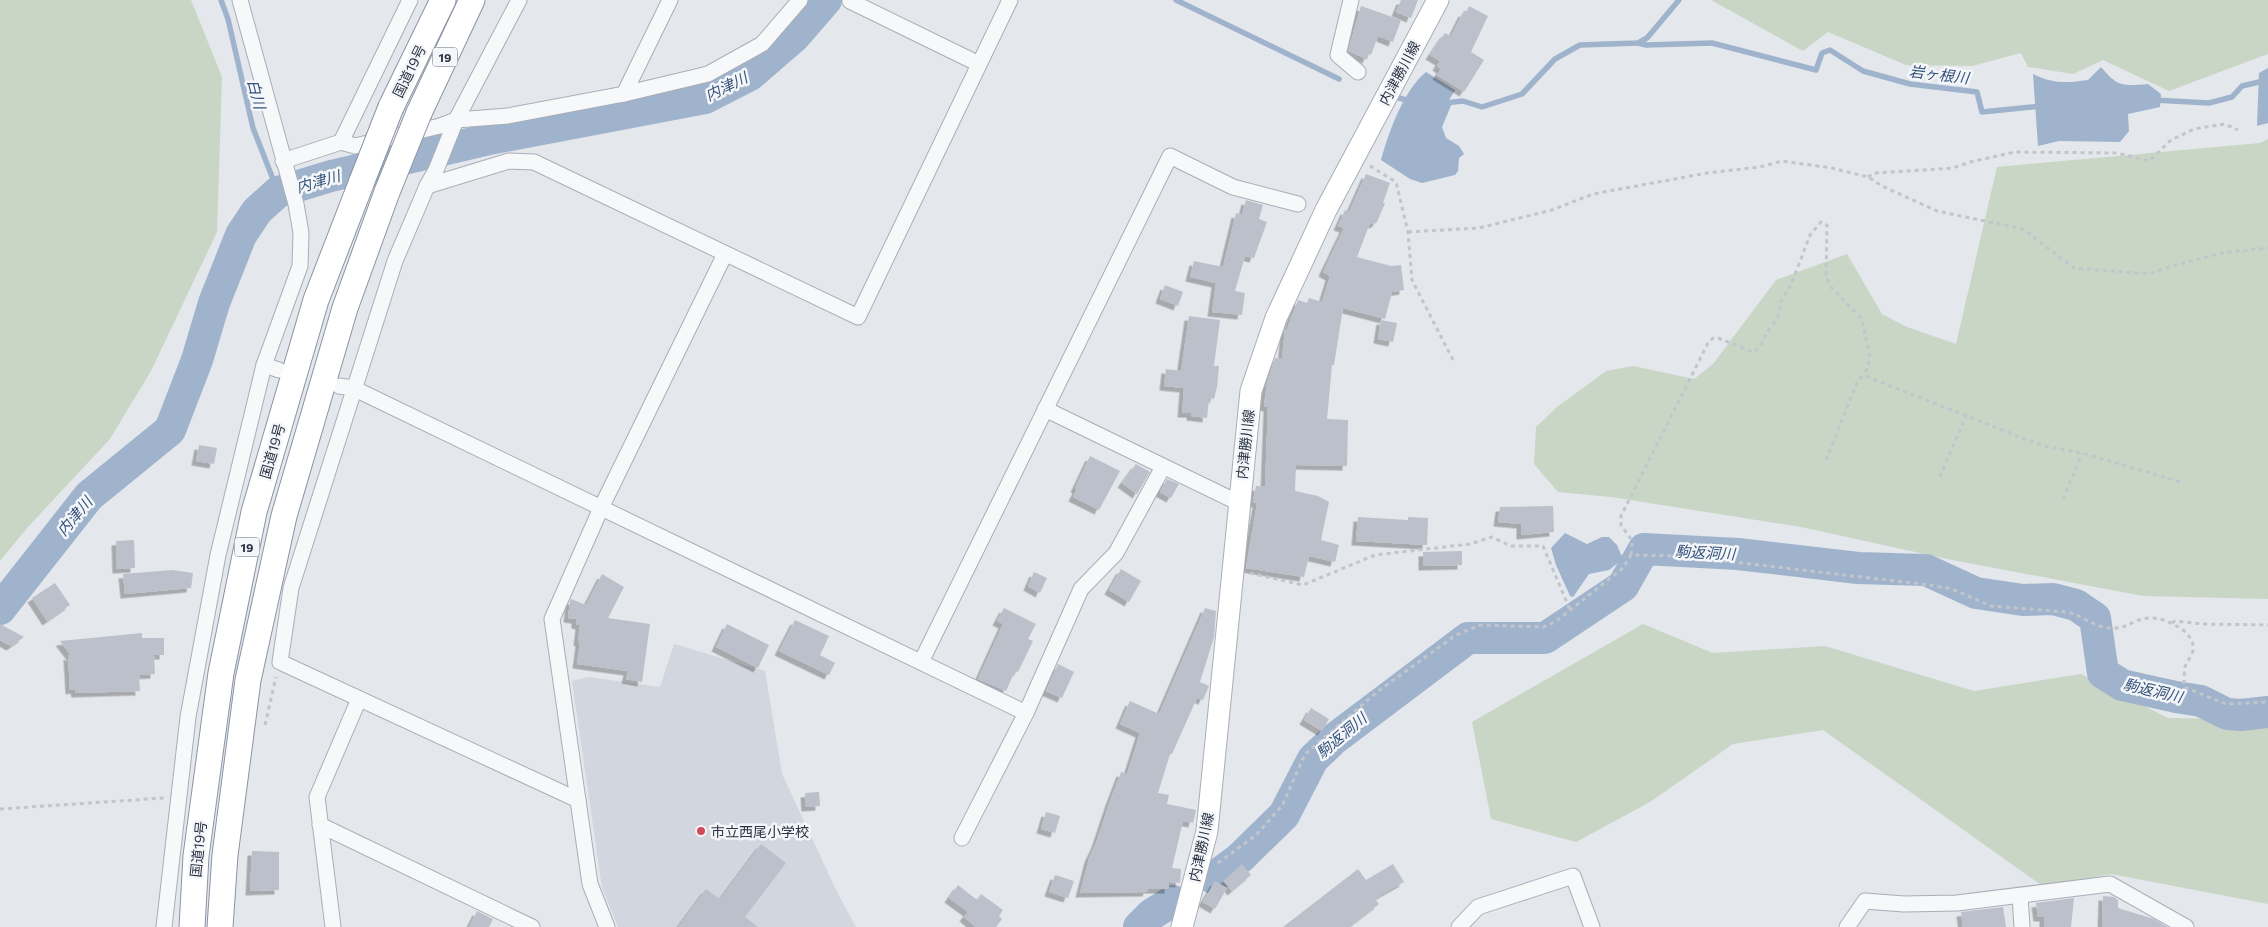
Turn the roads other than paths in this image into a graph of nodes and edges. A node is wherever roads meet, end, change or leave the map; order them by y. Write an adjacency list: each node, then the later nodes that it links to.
1 (240, 0): 17 (street)
2 (410, 0): 16 (street)
3 (443, 0): 37 (highway, 国道19号 / 19, bridge)
4 (472, 0): 38 (highway, 国道19号 / 19, bridge)
5 (518, 0): 15 (street)
6 (670, 0): 14 (street)
7 (800, 0): 14 (street)
8 (1010, 0): 12 (street)
9 (1351, 0): 13 (street)
10 (1438, 0): 26 (main road, 内津勝川線)
11 (850, 1): 12 (street)
12 (979, 64): 20 (street)
13 (1358, 72)
14 (624, 94): 15 (street)
15 (453, 127): 16 (street); 18 (street)
16 (341, 142): 17 (street)
17 (284, 165): 21 (street)
18 (427, 186): 20 (street); 23 (street)
19 (1298, 204): 24 (street)
20 (724, 254): 27 (street)
21 (264, 365): 22 (street); 36 (street)
22 (279, 370)
23 (346, 387): 27 (street); 29 (street)
24 (1045, 409): 25 (street); 28 (street)
25 (1163, 467): 26 (street); 30 (street)
26 (1239, 503): 42 (main road, 内津勝川線)
27 (601, 508): 28 (street); 31 (street)
28 (921, 662): 30 (street)
29 (359, 699): 31 (street); 32 (street)
30 (1026, 713): 33 (street)
31 (578, 800): 41 (street)
32 (320, 825): 39 (street); 40 (street)
33 (962, 838)
34 (2020, 896): 35 (street); 45 (street); 46 (street)
35 (2184, 926)
36 (164, 927)
37 (192, 927)
38 (220, 927)
39 (333, 927)
40 (532, 927)
41 (607, 927)
42 (1182, 927)
43 (1459, 927): 44 (street)
44 (1592, 927)
45 (1847, 927)
46 (2022, 927)

